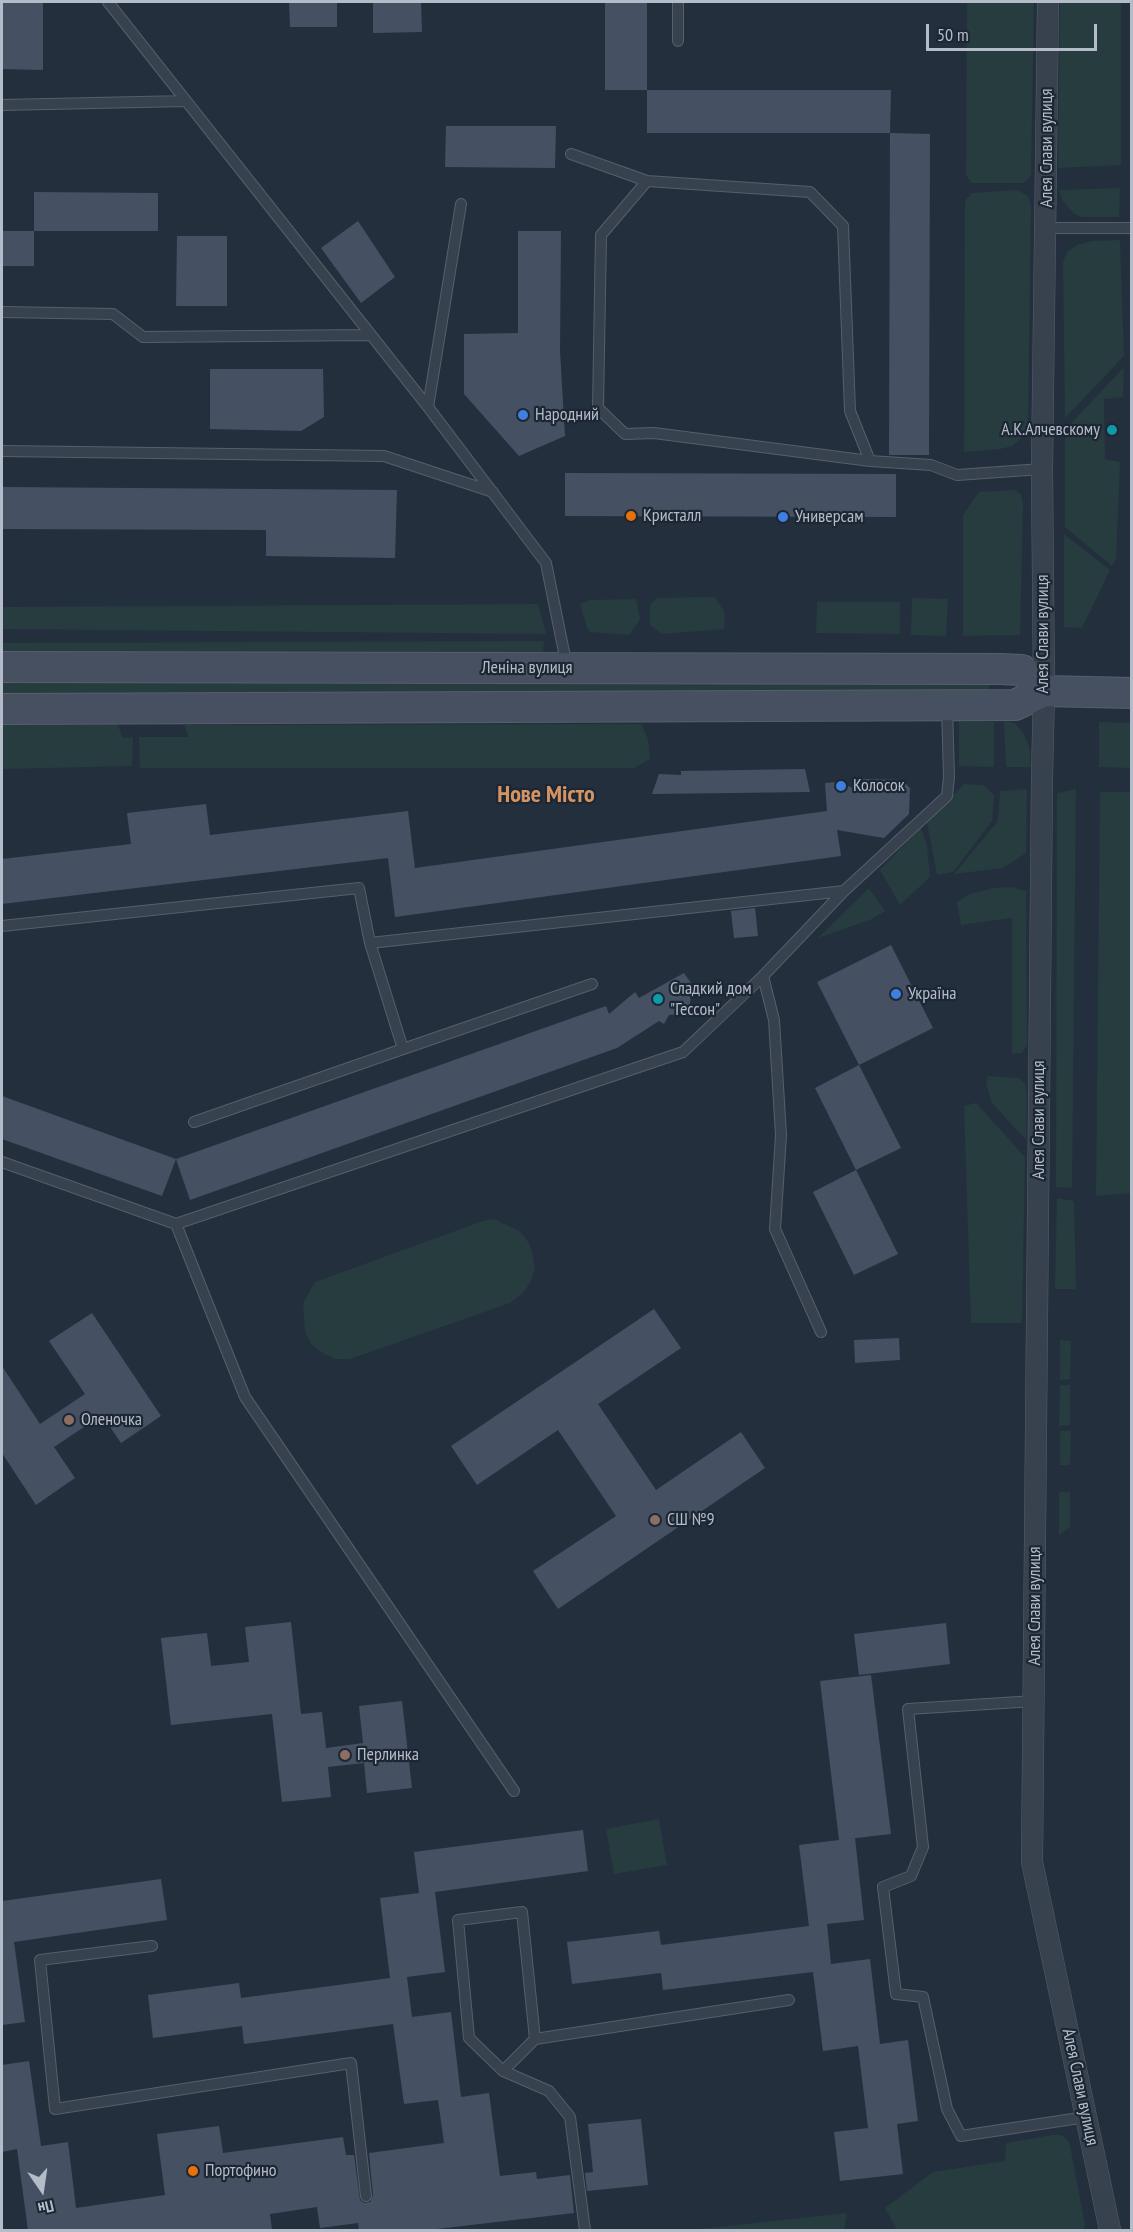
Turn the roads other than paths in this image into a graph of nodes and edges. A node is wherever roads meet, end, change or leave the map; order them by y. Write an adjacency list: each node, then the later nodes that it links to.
1 (108, 2): 5 (lane)
2 (678, 2): 4 (lane)
3 (1048, 2): 10 (street, Алея Слави вулиця)
4 (678, 41)
5 (186, 100): 6 (lane); 13 (lane)
6 (2, 105)
7 (571, 154): 8 (lane)
8 (647, 181): 16 (lane); 16 (lane)
9 (461, 204): 14 (lane)
10 (1047, 228): 11 (lane); 17 (street, Алея Слави вулиця)
11 (1131, 228)
12 (2, 312): 13 (lane)
13 (371, 335): 14 (lane)
14 (428, 407): 18 (lane)
15 (2, 451): 18 (lane)
16 (870, 460): 17 (lane)
17 (1042, 469): 21 (street, Алея Слави вулиця)
18 (492, 492): 20 (lane)
19 (2, 667): 20 (street, Леніна вулиця)
20 (567, 668): 21 (street, Леніна вулиця)
21 (1044, 691): 22 (street); 23 (street); 35 (street, Алея Слави вулиця)
22 (1131, 693)
23 (947, 705): 24 (street); 25 (lane)
24 (2, 709)
25 (844, 891): 27 (lane); 28 (lane)
26 (2, 926): 27 (lane)
27 (370, 943): 30 (lane)
28 (763, 976): 33 (lane); 34 (lane)
29 (592, 984): 30 (lane)
30 (403, 1049): 31 (lane)
31 (194, 1122)
32 (2, 1162): 33 (lane)
33 (176, 1224): 36 (lane)
34 (821, 1332)
35 (1035, 1701): 41 (street, Алея Слави вулиця); 41 (lane)
36 (514, 1791)
37 (152, 1946): 42 (lane)
38 (789, 2000): 39 (lane)
39 (535, 2039): 40 (lane); 40 (lane)
40 (503, 2071): 43 (lane)
41 (1086, 2117): 44 (street, Алея Слави вулиця)
42 (366, 2196)
43 (585, 2230)
44 (1110, 2230)

